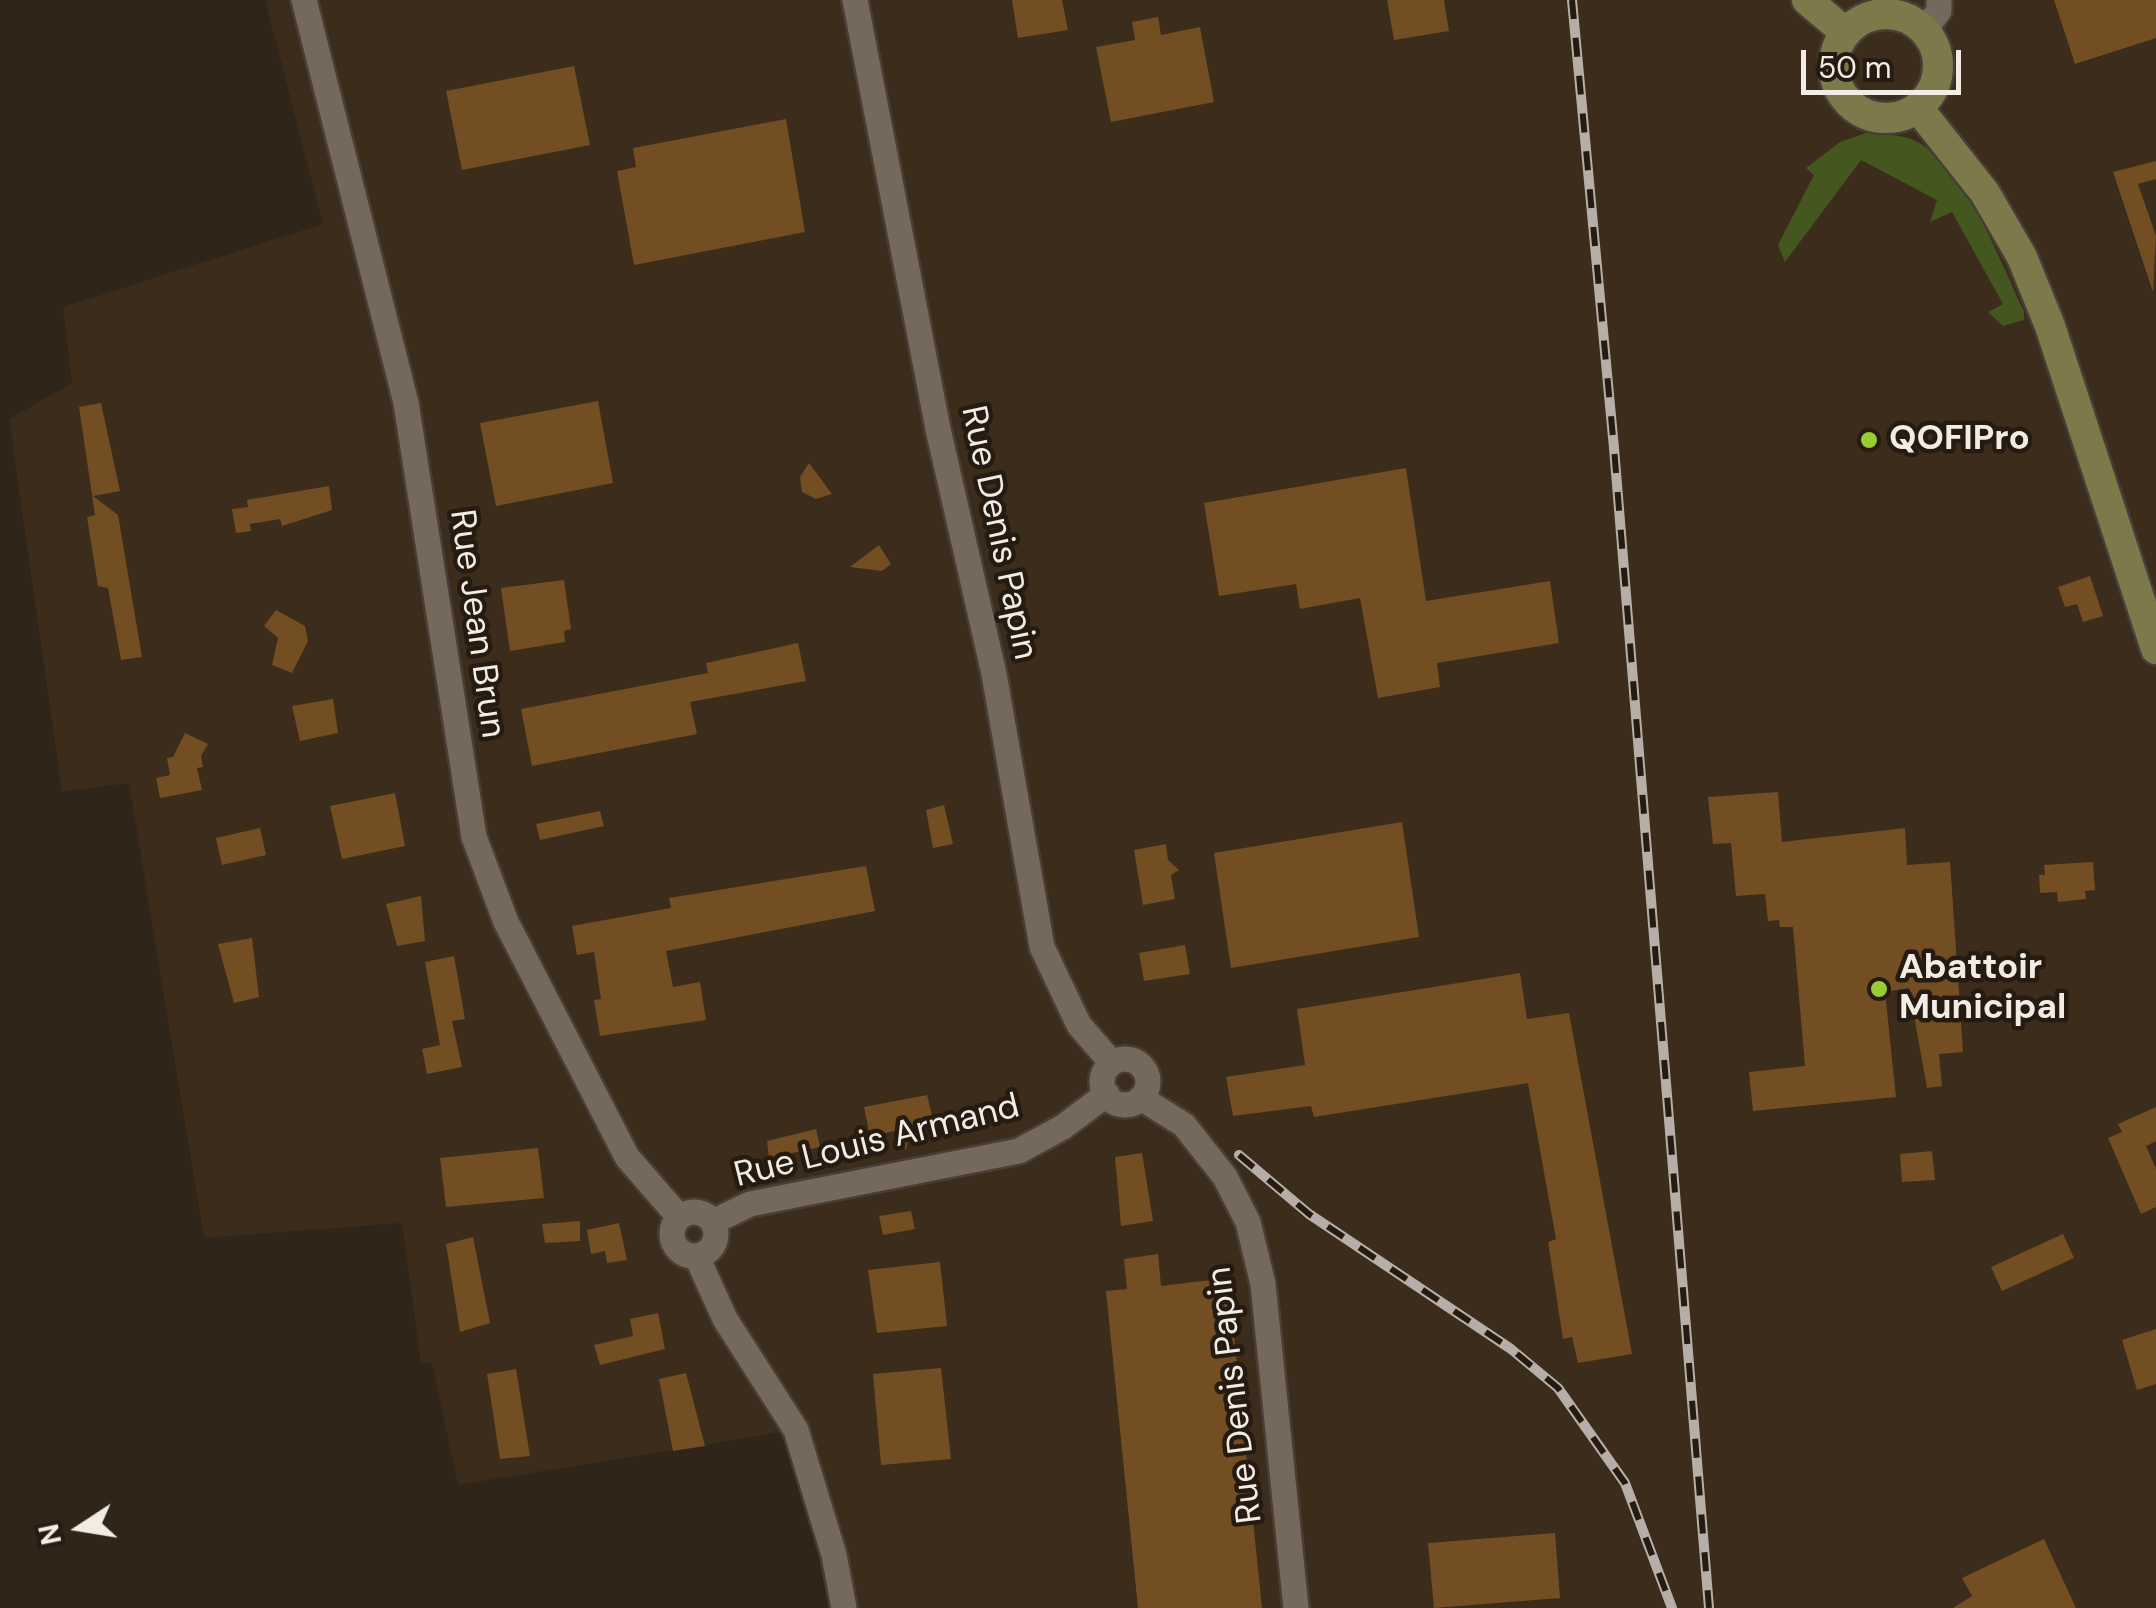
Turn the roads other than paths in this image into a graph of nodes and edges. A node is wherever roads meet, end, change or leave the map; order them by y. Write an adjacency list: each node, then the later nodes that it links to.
1 (304, 0): 12 (street, Rue Jean Brun)
2 (855, 0): 9 (street, Rue Denis Papin)
3 (1807, 0): 6 (main road)
4 (1938, 0): 5 (street)
5 (1924, 30): 6 (main road); 7 (main road)
6 (1846, 33): 7 (main road)
7 (1918, 108): 8 (main road)
8 (2156, 648)
9 (1112, 1063): 10 (street); 11 (street)
10 (1106, 1094): 11 (street); 13 (street, Rue Louis Armand)
11 (1141, 1098): 16 (street, Rue Denis Papin)
12 (679, 1217): 13 (street); 14 (street)
13 (712, 1222): 14 (street)
14 (697, 1257): 15 (street)
15 (844, 1608)
16 (1296, 1608)

